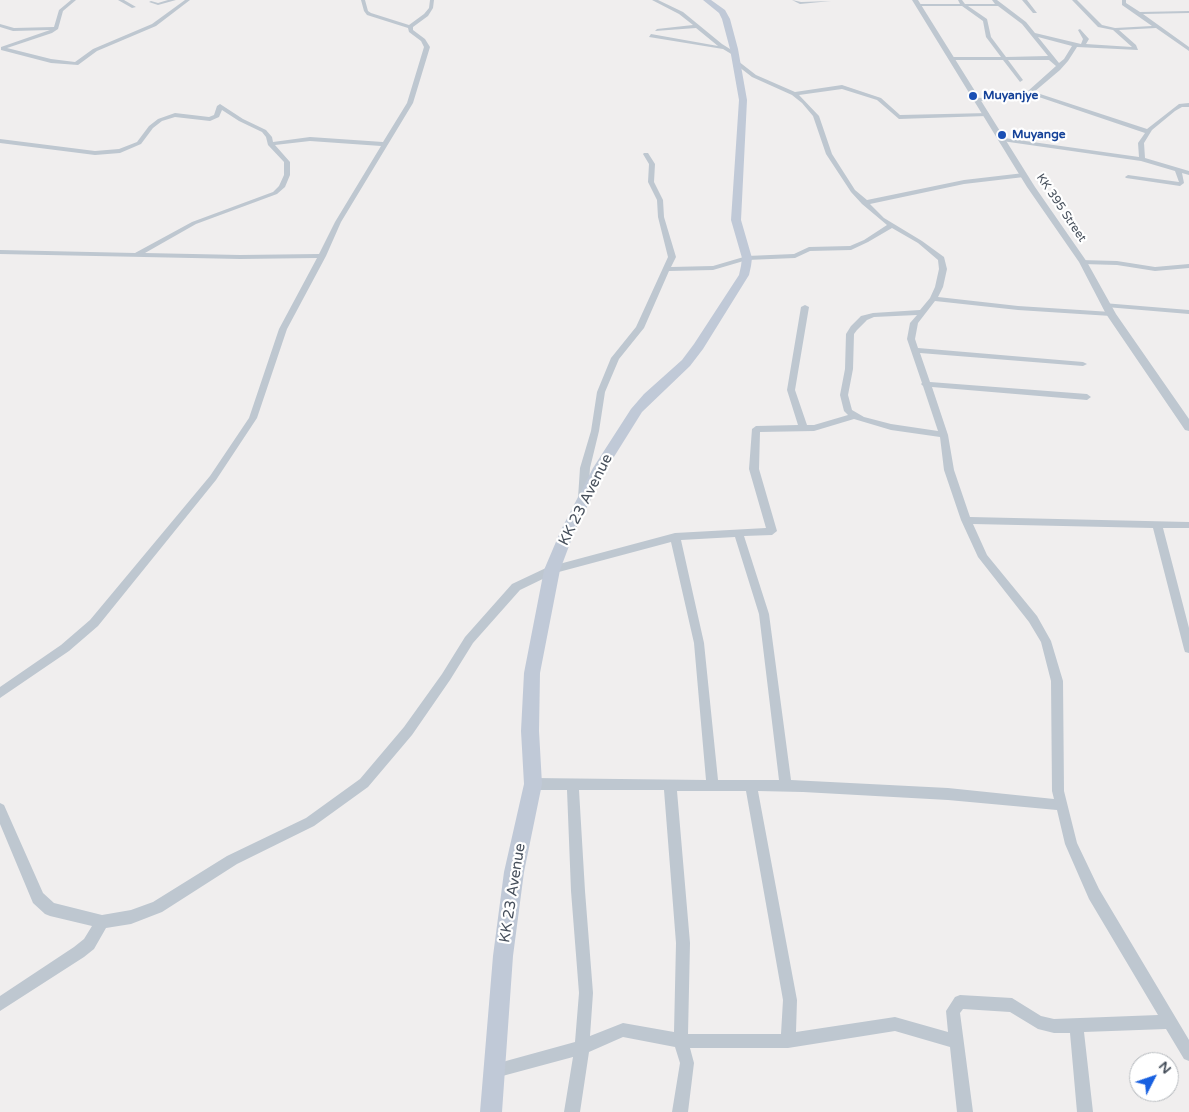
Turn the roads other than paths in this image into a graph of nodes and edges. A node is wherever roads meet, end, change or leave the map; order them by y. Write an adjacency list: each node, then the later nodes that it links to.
1 (74, 0): 28 (street)
2 (120, 0): 19 (street)
3 (174, 0): 16 (street)
4 (188, 0): 36 (street)
5 (362, 0): 27 (street)
6 (432, 0): 27 (street)
7 (654, 0): 25 (street)
8 (707, 0): 38 (main road)
9 (794, 0): 15 (street)
10 (960, 0): 20 (street)
11 (994, 0): 18 (street)
12 (1024, 0): 21 (street)
13 (1074, 0): 31 (street)
14 (1124, 0): 23 (street)
15 (829, 1)
16 (151, 2)
17 (917, 3): 20 (street); 39 (street, KK 395 Street)
18 (999, 5): 20 (street); 32 (street)
19 (134, 6)
20 (964, 6): 40 (street)
21 (1035, 12)
22 (1189, 12): 23 (street)
23 (1139, 14): 26 (street)
24 (0, 25): 28 (street)
25 (697, 26): 29 (street); 38 (street)
26 (1156, 26): 31 (street); 37 (street)
27 (410, 27): 53 (street)
28 (56, 28): 36 (street)
29 (657, 30)
30 (1080, 30): 35 (street)
31 (1115, 30): 35 (street)
32 (1033, 34): 34 (street); 41 (street)
33 (651, 36): 38 (street)
34 (1076, 46): 35 (street); 42 (street)
35 (1083, 46)
36 (1, 49)
37 (1189, 49)
38 (732, 55): 45 (street); 65 (main road)
39 (952, 59): 40 (street); 46 (street, KK 395 Street)
40 (1003, 59): 41 (street); 43 (street)
41 (1051, 59): 42 (street)
42 (1059, 66): 44 (street)
43 (1020, 80)
44 (1030, 92): 46 (street); 49 (street)
45 (794, 94): 48 (street); 60 (street)
46 (979, 100): 48 (street, KK 395 Street)
47 (1189, 105): 49 (street)
48 (987, 114): 50 (street, KK 395 Street)
49 (1149, 132): 55 (street)
50 (1004, 140): 55 (street); 58 (street, KK 395 Street)
51 (0, 141): 52 (street)
52 (270, 144): 53 (street); 63 (street)
53 (386, 144): 64 (street)
54 (646, 154): 68 (street)
55 (1142, 159): 56 (street)
56 (1178, 170): 57 (street); 59 (street)
57 (1189, 172)
58 (1024, 175): 60 (street); 66 (street, KK 395 Street)
59 (1128, 177)
60 (864, 203): 61 (street)
61 (891, 225): 65 (street); 69 (street)
62 (0, 252): 63 (street)
63 (137, 254): 64 (street)
64 (322, 256): 91 (street)
65 (747, 258): 68 (street); 83 (main road, KK 23 Avenue)
66 (1083, 262): 67 (street); 70 (street, KK 395 Street)
67 (1189, 266)
68 (666, 269): 83 (street)
69 (933, 299): 72 (street); 74 (street)
70 (1106, 305): 73 (street); 74 (street, KK 395 Street)
71 (805, 307): 81 (street)
72 (922, 312): 75 (street); 79 (street)
73 (1189, 312)
74 (1111, 314): 80 (street, KK 395 Street)
75 (915, 350): 76 (street); 77 (street)
76 (1083, 364)
77 (926, 384): 78 (street); 82 (street)
78 (1087, 397)
79 (854, 416): 81 (street); 82 (street)
80 (1189, 427)
81 (803, 428): 87 (street)
82 (944, 435): 84 (street)
83 (583, 502): 89 (main road, KK 23 Avenue)
84 (966, 520): 86 (street); 98 (street)
85 (1189, 525): 86 (street)
86 (1157, 526): 90 (street)
87 (738, 532): 88 (street); 97 (street)
88 (675, 537): 89 (street); 95 (street)
89 (552, 570): 92 (main road, KK 23 Avenue); 100 (street)
90 (1189, 649)
91 (0, 694)
92 (532, 784): 93 (street); 109 (main road, KK 23 Avenue)
93 (573, 786): 94 (street); 107 (street)
94 (670, 786): 95 (street); 104 (street)
95 (713, 786): 96 (street)
96 (751, 786): 97 (street); 105 (street)
97 (786, 786): 98 (street)
98 (1061, 805): 102 (street)
99 (0, 809): 100 (street)
100 (102, 922): 101 (street)
101 (0, 1004)
102 (1170, 1022): 103 (street); 108 (street)
103 (1076, 1025): 106 (street); 114 (street)
104 (681, 1041): 105 (street); 107 (street); 112 (street)
105 (788, 1041): 106 (street)
106 (957, 1042): 113 (street)
107 (582, 1047): 109 (street); 111 (street)
108 (1189, 1054)
109 (495, 1072): 110 (main road, KK 23 Avenue)
110 (491, 1112)
111 (572, 1112)
112 (680, 1112)
113 (965, 1112)
114 (1085, 1112)

